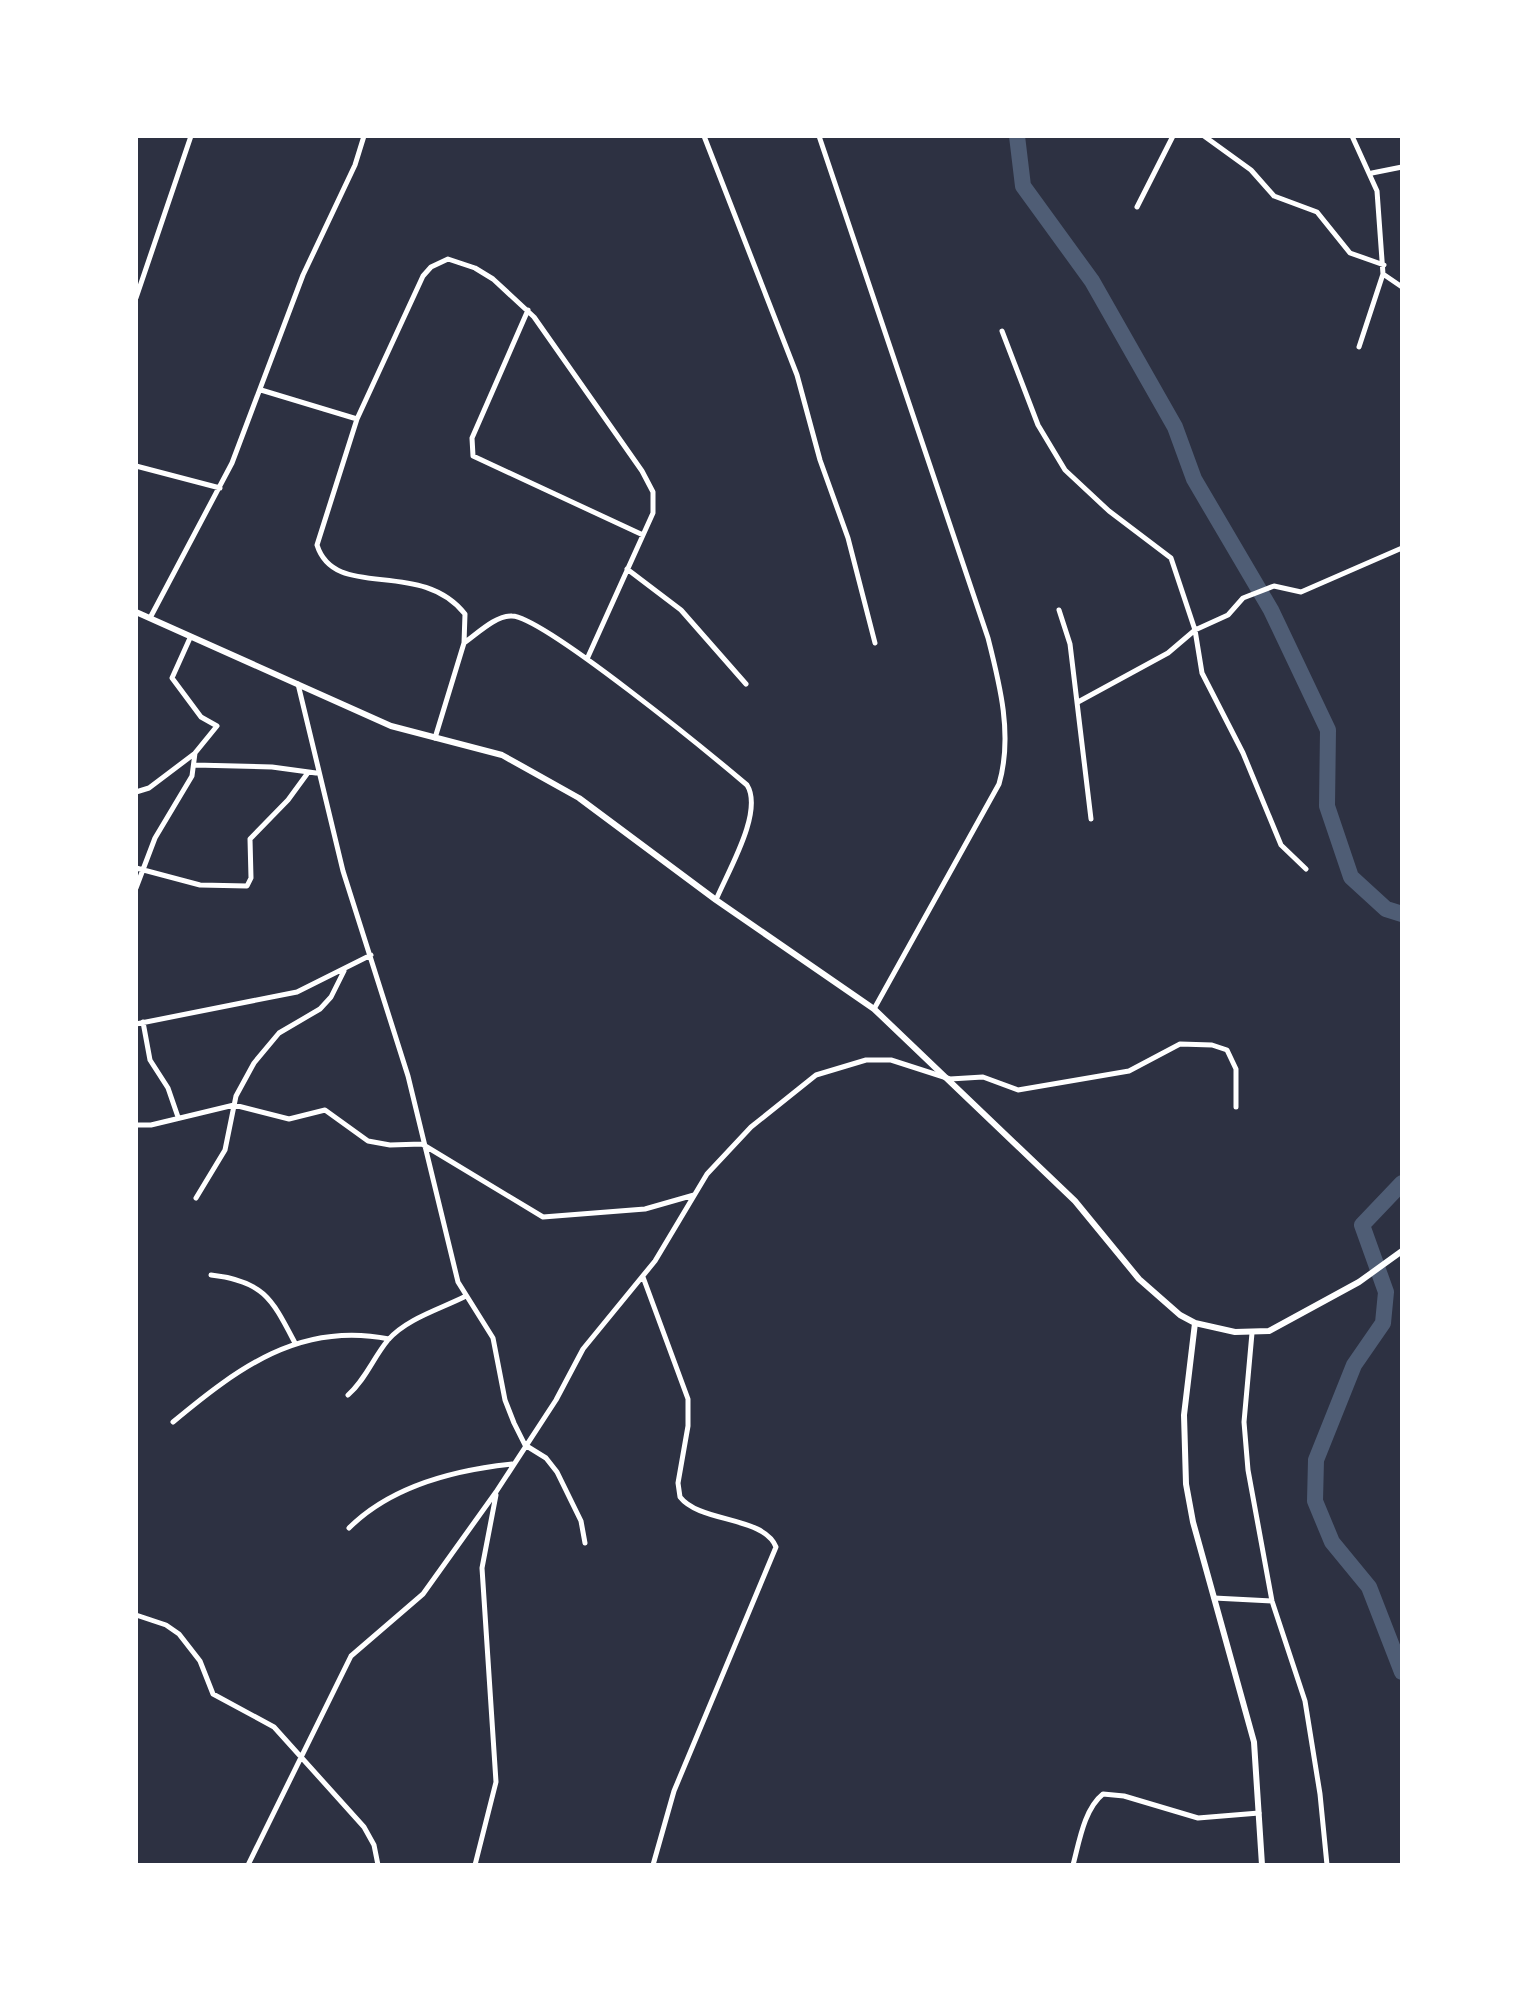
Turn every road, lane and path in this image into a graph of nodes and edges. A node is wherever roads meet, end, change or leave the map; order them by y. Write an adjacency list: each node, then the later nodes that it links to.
1 (191, 136): 14 (street)
2 (364, 136): 18 (street)
3 (704, 136): 31 (street)
4 (819, 136): 50 (street)
5 (1173, 136): 10 (street)
6 (1204, 136): 11 (street)
7 (1352, 136): 9 (street)
8 (1402, 167): 9 (street)
9 (1372, 173): 11 (street)
10 (1137, 207)
11 (1384, 265): 12 (street)
12 (1383, 274): 13 (street); 17 (street)
13 (1402, 287)
14 (136, 298)
15 (528, 310): 19 (street); 22 (street); 22 (street)
16 (1002, 331): 28 (street)
17 (1359, 347)
18 (261, 390): 19 (street); 21 (street)
19 (357, 419): 30 (street)
20 (136, 466): 21 (street)
21 (220, 488): 27 (street)
22 (643, 535): 24 (street)
23 (1402, 548): 28 (street)
24 (627, 569): 32 (street); 34 (street)
25 (1059, 610): 35 (street)
26 (136, 612): 27 (street)
27 (150, 618): 29 (street)
28 (1195, 630): 35 (street); 45 (street)
29 (190, 638): 33 (street); 37 (street)
30 (464, 643): 32 (street); 36 (street)
31 (875, 643)
32 (587, 659): 47 (street)
33 (298, 683): 36 (street); 39 (street)
34 (746, 684)
35 (1078, 702): 42 (street)
36 (435, 738): 47 (street)
37 (195, 753): 38 (street); 41 (street)
38 (195, 765): 40 (street); 44 (street)
39 (316, 773): 40 (street); 48 (street)
40 (307, 774): 44 (street)
41 (136, 792)
42 (1091, 819)
43 (136, 868): 44 (street)
44 (144, 868): 46 (street)
45 (1306, 869)
46 (136, 888)
47 (716, 900): 50 (street)
48 (371, 955): 49 (street); 57 (street)
49 (344, 971): 51 (street); 53 (street)
50 (874, 1009): 52 (street)
51 (140, 1023): 55 (street)
52 (950, 1079): 54 (street); 58 (street); 64 (street)
53 (234, 1105): 55 (street); 57 (street); 59 (street)
54 (1236, 1107)
55 (178, 1117): 56 (street)
56 (136, 1125)
57 (422, 1144): 58 (street); 63 (street)
58 (695, 1195): 62 (street)
59 (196, 1198)
60 (1402, 1251): 65 (street)
61 (211, 1275): 67 (street)
62 (643, 1276): 70 (street); 83 (street)
63 (464, 1297): 66 (street); 70 (street)
64 (1195, 1323): 65 (street); 75 (street)
65 (1252, 1333): 76 (street)
66 (389, 1339): 67 (street); 68 (street)
67 (295, 1343): 69 (street)
68 (348, 1395)
69 (173, 1422)
70 (525, 1445): 71 (street); 74 (street)
71 (513, 1464): 72 (street); 73 (street)
72 (496, 1492): 78 (street); 82 (street)
73 (349, 1528)
74 (585, 1543)
75 (1214, 1598): 76 (street); 79 (street)
76 (1272, 1601): 86 (street)
77 (136, 1615): 78 (street)
78 (299, 1759): 80 (street); 81 (street)
79 (1259, 1813): 84 (street); 85 (street)
80 (248, 1865)
81 (378, 1865)
82 (475, 1865)
83 (653, 1865)
84 (1073, 1865)
85 (1262, 1865)
86 (1327, 1865)

